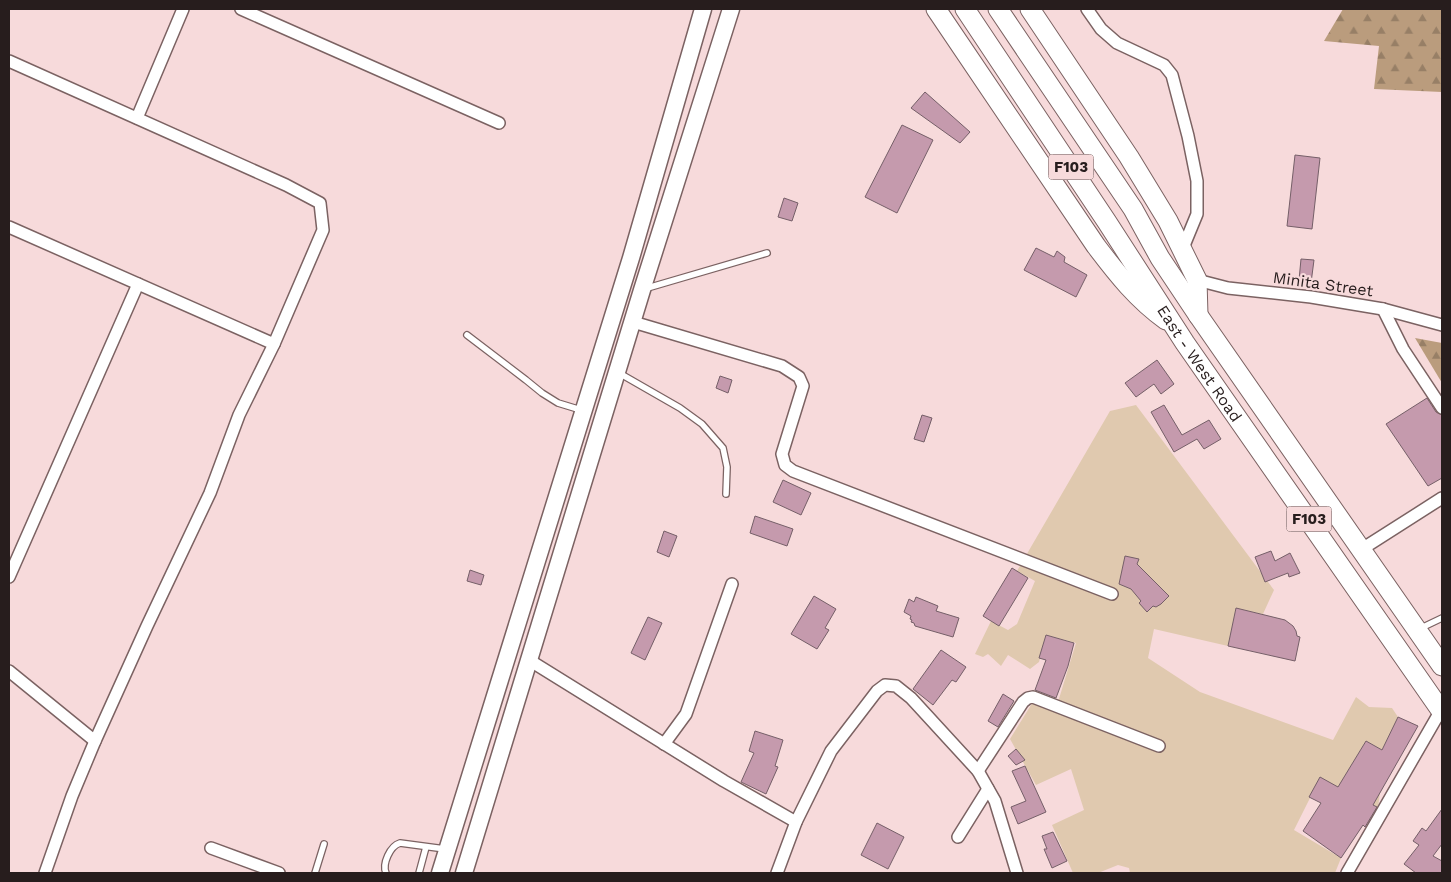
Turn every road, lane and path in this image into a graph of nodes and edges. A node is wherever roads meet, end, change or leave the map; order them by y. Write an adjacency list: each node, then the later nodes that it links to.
1 (183, 9): 11 (street)
2 (241, 9): 12 (street)
3 (702, 9): 28 (main road)
4 (731, 9): 18 (main road)
5 (936, 9): 23 (main road)
6 (964, 9): 23 (main road, East - West Road / F103)
7 (998, 9): 20 (main road, East - West Road / F103)
8 (1030, 9): 14 (main road)
9 (1087, 9): 14 (street)
10 (9, 61): 11 (street)
11 (137, 118): 25 (street)
12 (499, 123)
13 (9, 227): 17 (street)
14 (1183, 248): 16 (main road)
15 (767, 253): 18 (lane)
16 (1197, 280): 19 (street, Minita Street); 20 (main road)
17 (138, 284): 25 (street); 32 (street)
18 (642, 290): 21 (main road)
19 (1383, 309): 22 (street, Minita Street); 27 (street)
20 (1198, 315): 31 (main road, East - West Road / F103)
21 (633, 322): 26 (main road); 34 (street)
22 (1442, 325)
23 (1175, 326): 40 (main road, East - West Road / F103)
24 (467, 335): 28 (lane)
25 (274, 344): 41 (street)
26 (617, 372): 29 (lane); 37 (main road)
27 (1442, 408)
28 (583, 410): 51 (main road)
29 (726, 494)
30 (1442, 498): 31 (street)
31 (1362, 550): 36 (main road, East - West Road / F103)
32 (9, 577)
33 (732, 584): 42 (street)
34 (1112, 594)
35 (1442, 618): 36 (lane)
36 (1417, 630): 38 (main road, East - West Road / F103)
37 (530, 660): 42 (street); 58 (main road)
38 (1442, 666)
39 (9, 671): 41 (street)
40 (1442, 711): 61 (street)
41 (95, 741): 52 (street)
42 (664, 744): 46 (street)
43 (1159, 746): 44 (street)
44 (978, 771): 45 (street); 46 (street)
45 (988, 789): 47 (street); 60 (street)
46 (796, 822): 59 (street)
47 (958, 837)
48 (324, 844): 54 (lane)
49 (426, 847): 51 (lane); 55 (lane); 56 (lane)
50 (211, 848): 53 (street)
51 (447, 850): 57 (main road)
52 (45, 873)
53 (279, 873)
54 (316, 873)
55 (386, 873)
56 (419, 873)
57 (440, 873)
58 (464, 873)
59 (777, 873)
60 (1017, 873)
61 (1346, 873)

